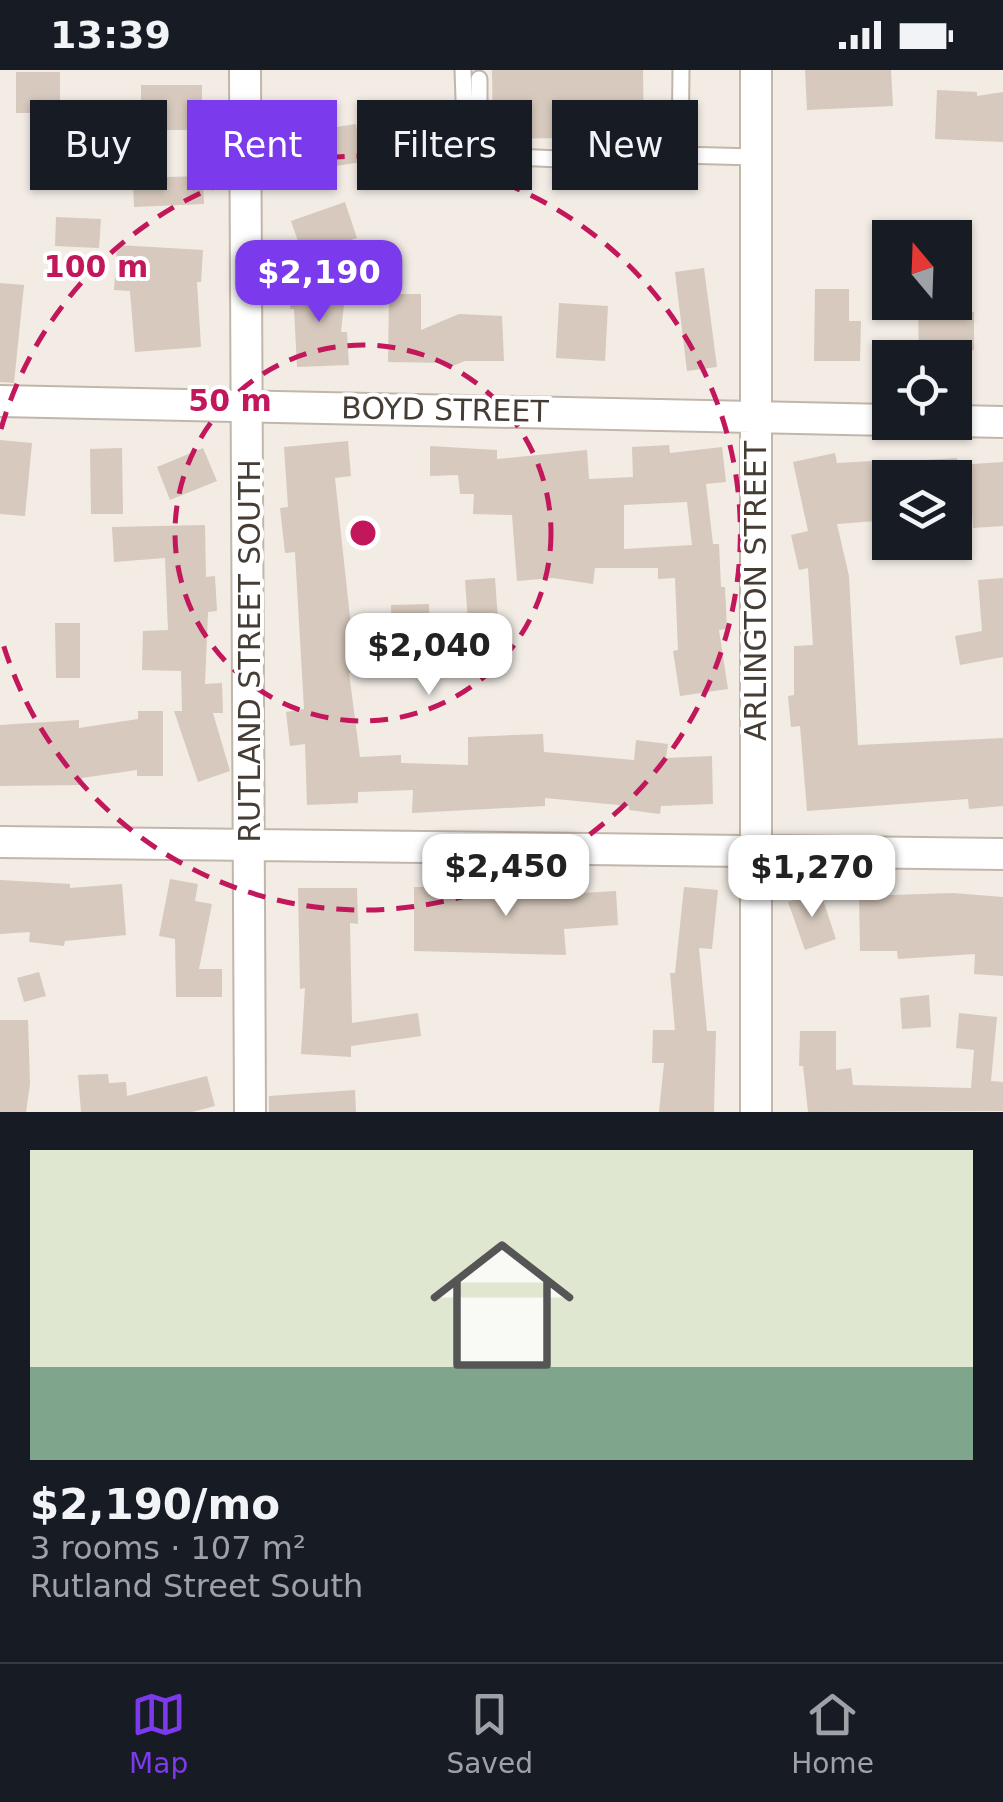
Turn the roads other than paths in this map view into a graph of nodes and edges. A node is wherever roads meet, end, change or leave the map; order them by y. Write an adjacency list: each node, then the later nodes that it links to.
1 (245, 70): 12 (street, RUTLAND STREET SOUTH)
2 (464, 70): 6 (lane)
3 (681, 70): 8 (lane)
4 (756, 70): 10 (street, ARLINGTON STREET)
5 (478, 79): 7 (lane)
6 (463, 100)
7 (479, 100)
8 (681, 100)
9 (698, 155): 10 (lane)
10 (755, 157): 13 (street, ARLINGTON STREET)
11 (0, 402): 12 (street, BOYD STREET)
12 (248, 405): 13 (street, BOYD STREET); 18 (street, RUTLAND STREET SOUTH)
13 (756, 418): 14 (street, BOYD STREET); 19 (street, ARLINGTON STREET)
14 (872, 420)
15 (972, 421): 16 (street)
16 (1003, 422)
17 (0, 842): 18 (street)
18 (252, 847): 19 (street); 21 (street, RUTLAND STREET SOUTH)
19 (755, 852): 20 (street); 22 (street, ARLINGTON STREET)
20 (1003, 854)
21 (250, 1112)
22 (756, 1112)

